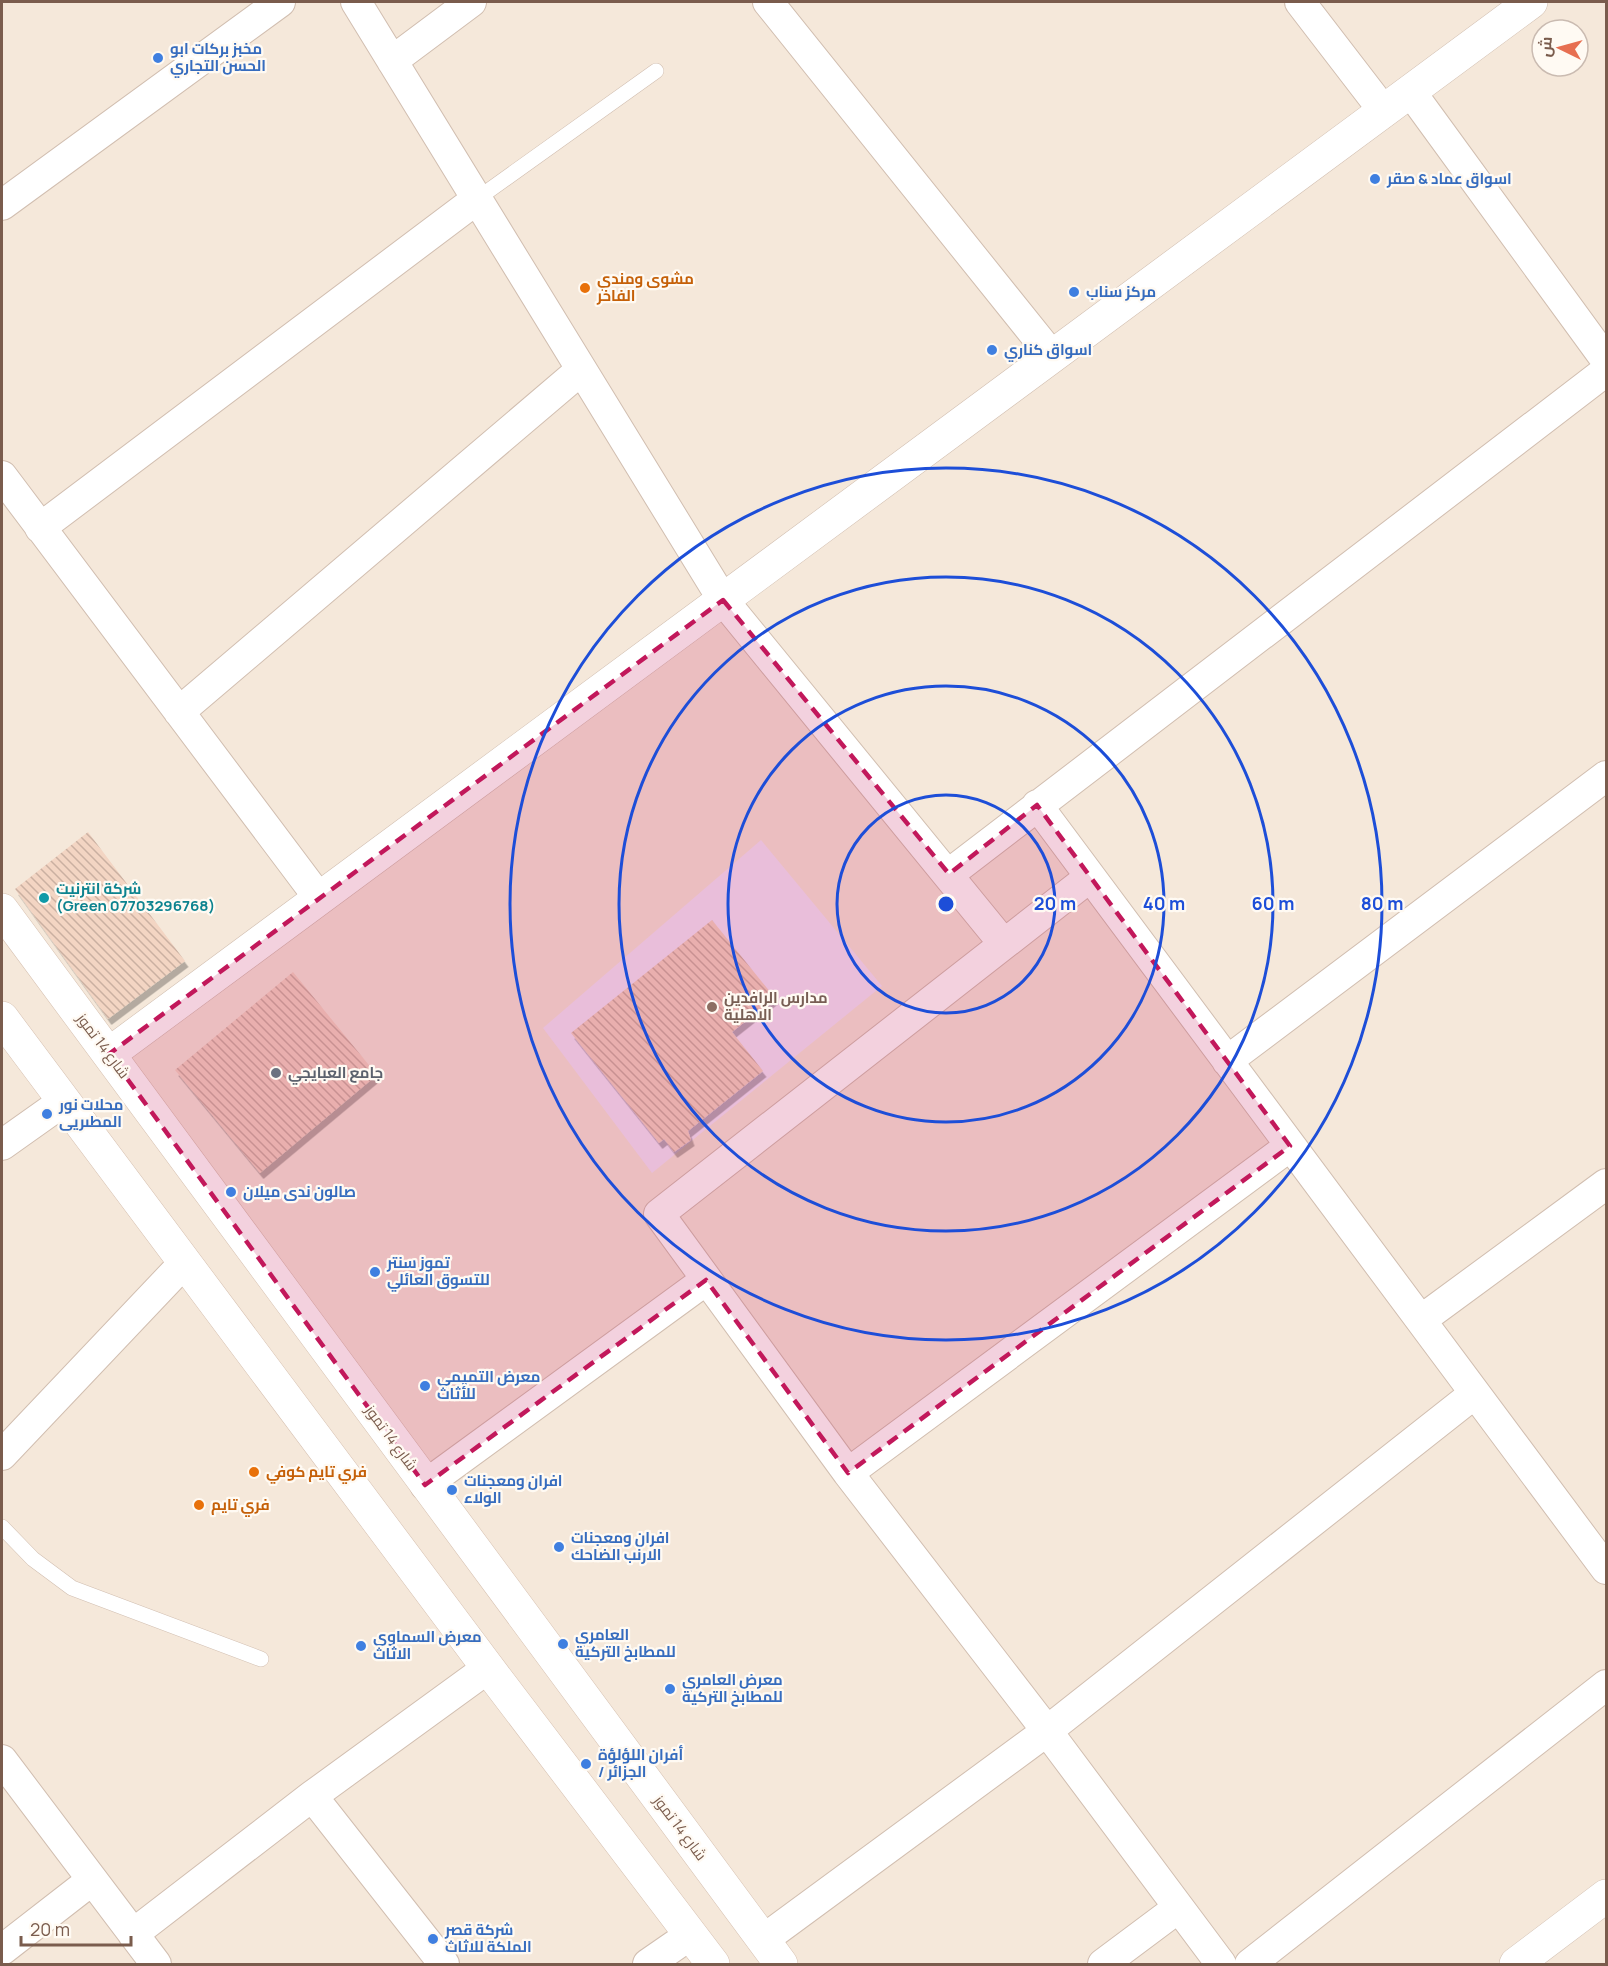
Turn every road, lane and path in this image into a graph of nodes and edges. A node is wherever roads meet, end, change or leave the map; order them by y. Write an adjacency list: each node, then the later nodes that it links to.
1 (280, 2): 12 (street)
2 (356, 2): 7 (street)
3 (471, 2): 7 (street)
4 (768, 2): 13 (street)
5 (1300, 2): 10 (street)
6 (1531, 2): 9 (main road)
7 (392, 61): 11 (street)
8 (656, 71): 11 (lane)
9 (1410, 91): 10 (main road); 14 (street)
10 (1383, 110): 13 (main road)
11 (477, 199): 15 (street); 18 (street)
12 (2, 205)
13 (1052, 356): 19 (main road)
14 (1606, 360)
15 (581, 370): 19 (street); 20 (street)
16 (1606, 371): 22 (street)
17 (2, 476): 18 (street)
18 (40, 528): 20 (street)
19 (723, 600): 23 (street); 25 (main road)
20 (179, 712): 25 (street)
21 (1606, 776): 30 (street)
22 (1037, 805): 23 (street); 24 (street)
23 (949, 874): 27 (street)
24 (1090, 877): 27 (street); 30 (street)
25 (319, 898): 29 (main road)
26 (2, 910): 29 (main road, شارع 14 تموز)
27 (1004, 944): 36 (street)
28 (2, 1018): 31 (main road)
29 (109, 1054): 41 (main road, شارع 14 تموز)
30 (1227, 1061): 33 (street)
31 (64, 1101): 32 (street); 35 (main road)
32 (2, 1145)
33 (1290, 1146): 37 (street); 40 (street)
34 (1606, 1184): 37 (street)
35 (184, 1263): 39 (street); 45 (main road)
36 (706, 1280): 40 (street); 41 (street)
37 (1421, 1320): 38 (street)
38 (1474, 1394): 43 (street); 47 (street)
39 (2, 1455)
40 (848, 1473): 47 (street)
41 (425, 1485): 56 (main road, شارع 14 تموز)
42 (2, 1527): 44 (lane)
43 (1606, 1569)
44 (261, 1659)
45 (488, 1668): 49 (street); 54 (main road)
46 (1606, 1685): 63 (street)
47 (1047, 1731): 52 (street); 56 (street)
48 (2, 1760): 50 (street)
49 (312, 1796): 53 (street); 58 (street)
50 (92, 1880): 53 (street); 55 (street)
51 (1606, 1896): 64 (main road)
52 (1178, 1908): 61 (street); 62 (street)
53 (133, 1934): 57 (street)
54 (690, 1935): 59 (street); 60 (main road)
55 (2, 1950)
56 (772, 1952)
57 (156, 1965)
58 (444, 1965)
59 (648, 1965)
60 (713, 1965)
61 (1103, 1965)
62 (1221, 1965)
63 (1250, 1965)
64 (1516, 1965)

